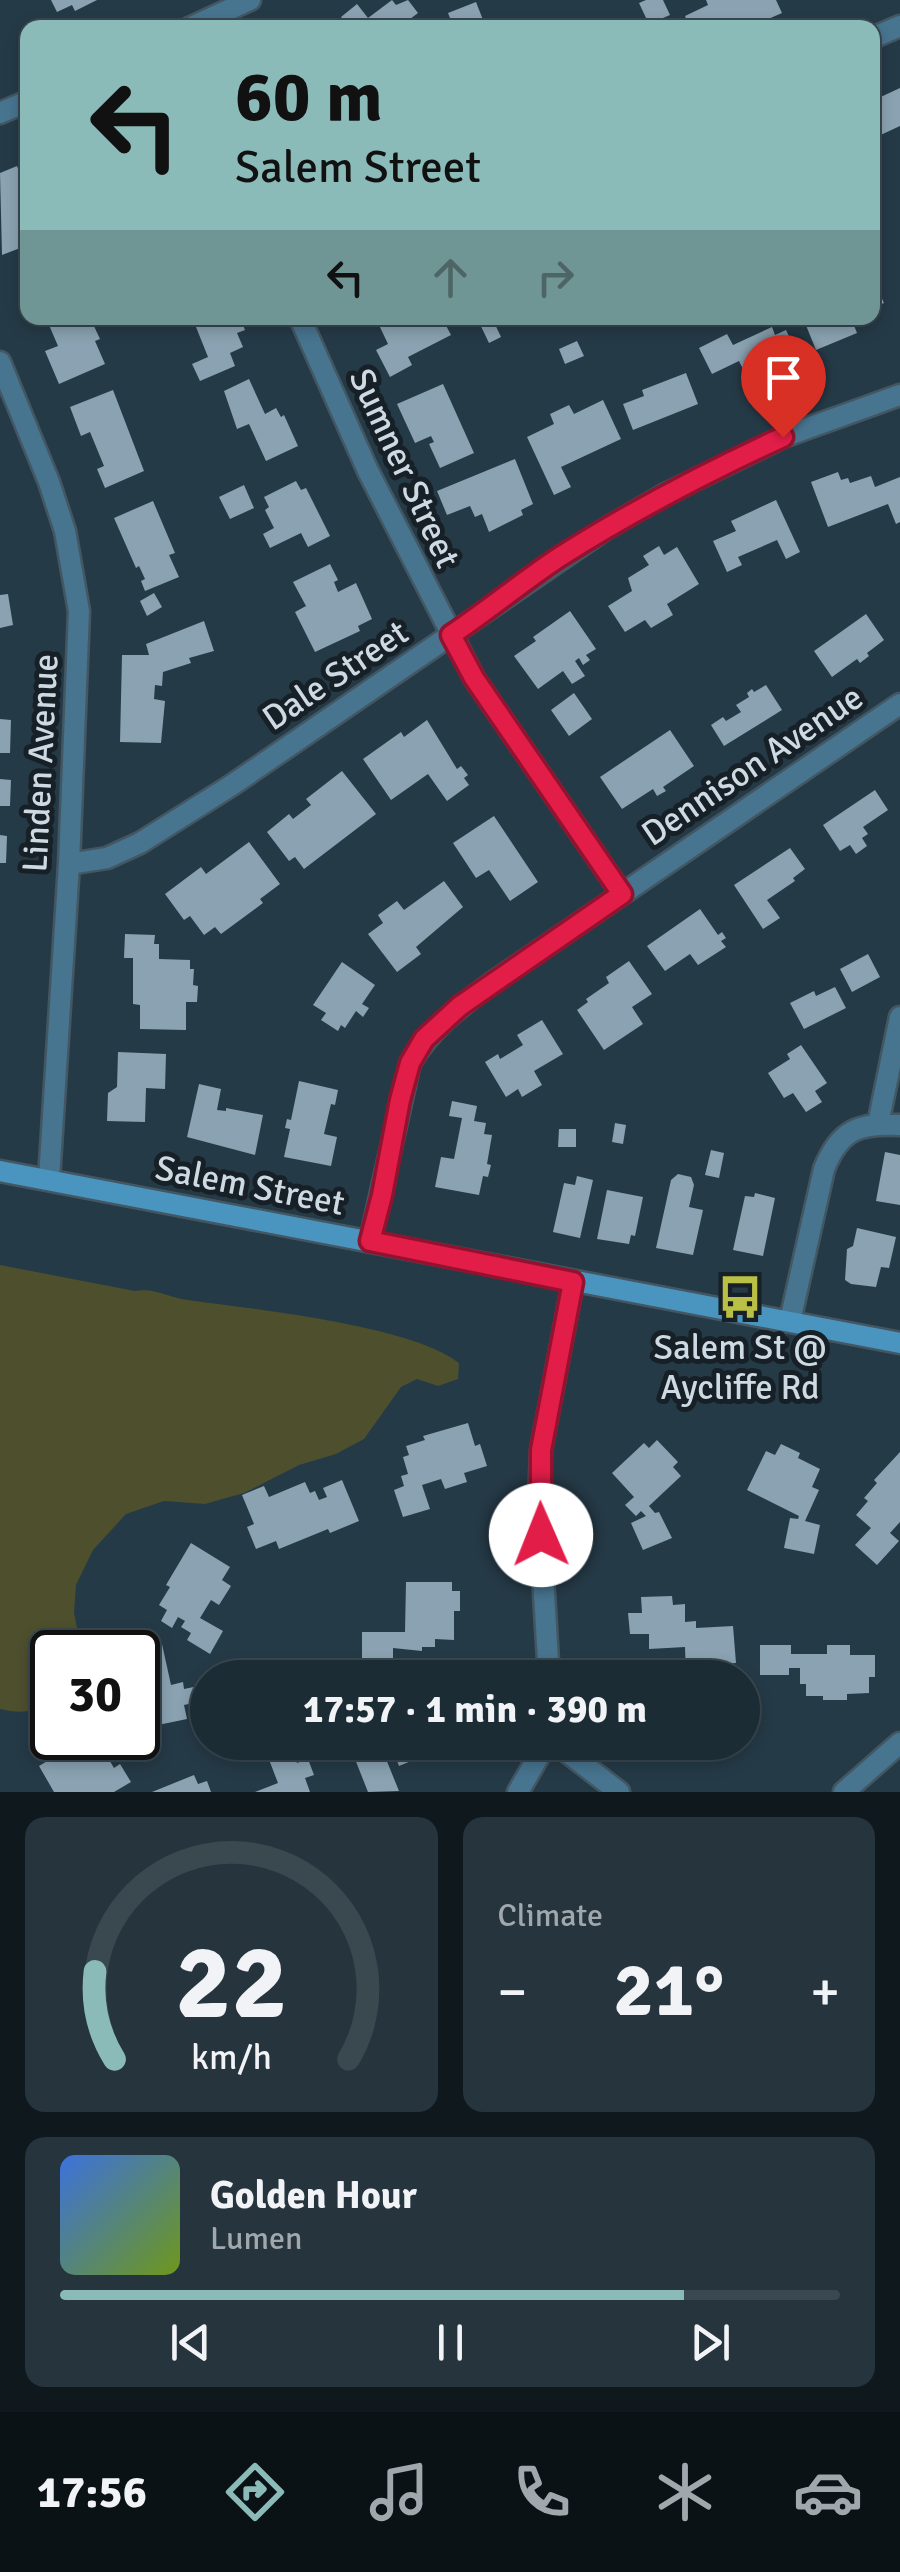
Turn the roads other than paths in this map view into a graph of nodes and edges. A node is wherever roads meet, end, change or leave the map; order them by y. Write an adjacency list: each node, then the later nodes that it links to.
1 (250, 0): 2 (street)
2 (206, 20)
3 (303, 325): 6 (street, Sumner Street)
4 (0, 362): 8 (street, Linden Avenue)
5 (900, 395): 6 (street, Dale Street)
6 (451, 635): 8 (street, Dale Street); 9 (street, Sumner Street)
7 (900, 704): 9 (street, Dennison Avenue)
8 (69, 864): 14 (street, Linden Avenue)
9 (622, 894): 15 (street, Dennison Avenue)
10 (900, 1017): 11 (street)
11 (878, 1124): 12 (street); 17 (street)
12 (900, 1125)
13 (0, 1170): 14 (main road, Salem Street)
14 (49, 1179): 15 (main road, Salem Street)
15 (370, 1241): 16 (main road, Salem Street)
16 (573, 1282): 17 (main road, Salem Street); 19 (street)
17 (790, 1321): 18 (main road, Salem Street)
18 (900, 1343)
19 (548, 1660)
20 (900, 1744): 25 (street)
21 (539, 1760): 23 (street)
22 (575, 1760): 24 (street)
23 (518, 1792)
24 (618, 1792)
25 (844, 1792)

